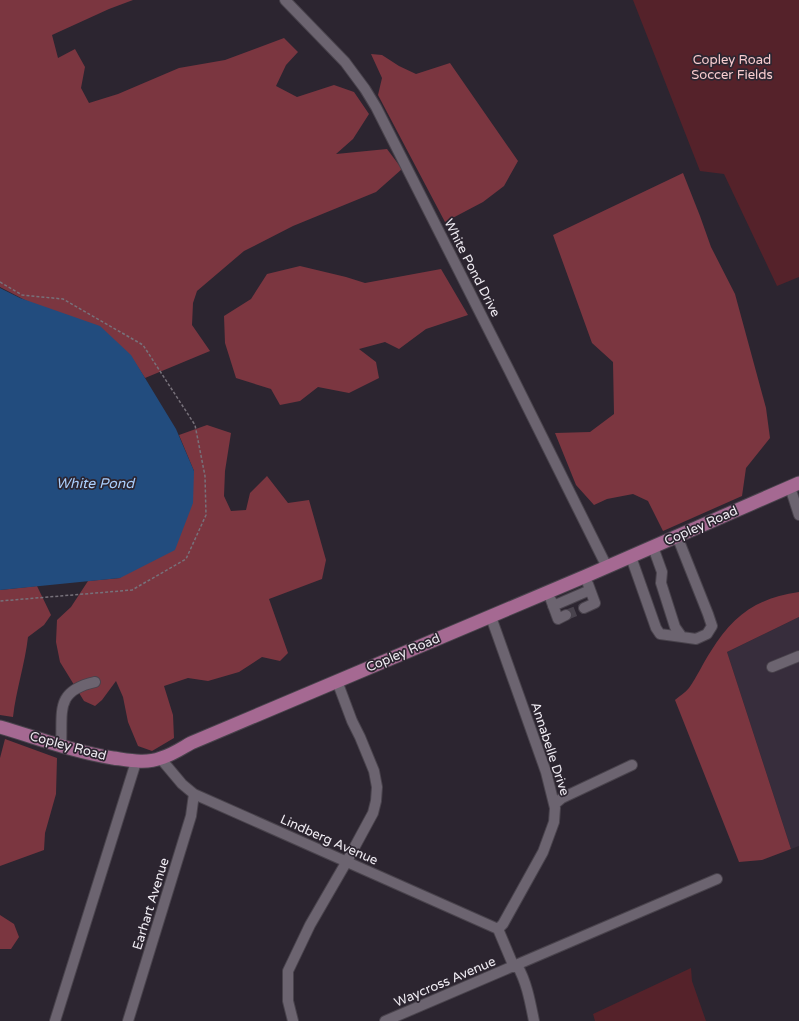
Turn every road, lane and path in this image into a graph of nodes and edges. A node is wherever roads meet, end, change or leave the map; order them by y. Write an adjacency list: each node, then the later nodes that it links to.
1 (285, 0): 8 (street, White Pond Drive)
2 (0, 282): 12 (path)
3 (794, 485): 4 (street); 5 (main road, Copley Road)
4 (799, 515)
5 (677, 536): 6 (main road, Copley Road); 17 (street)
6 (653, 547): 7 (main road, Copley Road); 17 (street)
7 (631, 557): 8 (main road, Copley Road); 17 (street)
8 (607, 567): 9 (main road, Copley Road)
9 (586, 576): 10 (street); 11 (main road, Copley Road)
10 (590, 590): 13 (street); 14 (street)
11 (548, 592): 13 (street); 16 (main road, Copley Road)
12 (0, 601)
13 (553, 606): 15 (street)
14 (584, 608)
15 (566, 615)
16 (491, 616): 20 (main road, Copley Road); 28 (street, Annabelle Drive)
17 (682, 637)
18 (799, 656): 19 (street)
19 (772, 667)
20 (336, 681): 24 (main road, Copley Road); 29 (street)
21 (95, 682): 23 (street)
22 (0, 727): 23 (main road, Copley Road)
23 (61, 746): 25 (main road, Copley Road)
24 (160, 759): 25 (main road, Copley Road); 27 (street, Lindberg Avenue)
25 (136, 762): 33 (street)
26 (632, 765): 28 (street)
27 (194, 794): 29 (street, Lindberg Avenue); 34 (street, Earhart Avenue)
28 (555, 804): 31 (street, Annabelle Drive)
29 (347, 861): 31 (street, Lindberg Avenue); 35 (street)
30 (717, 879): 32 (street, Waycross Avenue)
31 (498, 929): 32 (street)
32 (515, 966): 36 (street, Waycross Avenue); 37 (street)
33 (54, 1021)
34 (128, 1021)
35 (293, 1021)
36 (385, 1021)
37 (534, 1021)

